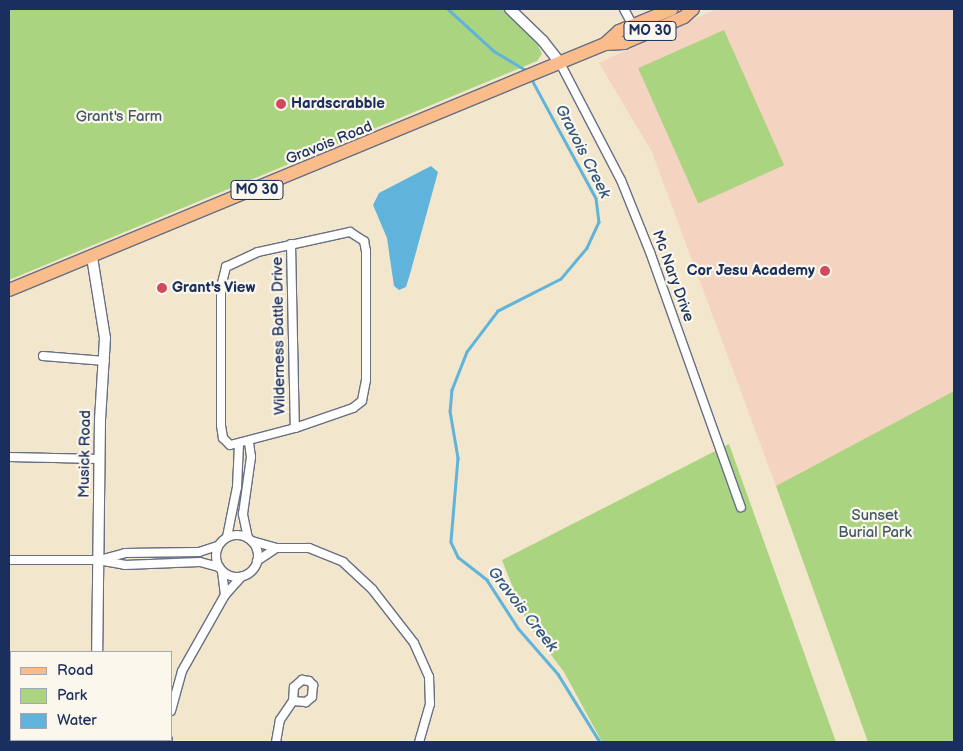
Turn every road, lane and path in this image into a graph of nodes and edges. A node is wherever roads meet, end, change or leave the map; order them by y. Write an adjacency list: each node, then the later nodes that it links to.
1 (510, 9): 7 (street)
2 (624, 9): 5 (street)
3 (672, 9): 5 (main road, Gravois Road / MO 30)
4 (693, 9): 6 (main road, Gravois Road / MO 30)
5 (633, 26): 6 (main road, Gravois Road / MO 30)
6 (605, 44): 7 (main road, Gravois Road / MO 30)
7 (560, 63): 9 (main road, Gravois Road / MO 30); 18 (street, Mc Nary Drive)
8 (291, 244): 13 (street, Wilderness Battle Drive); 13 (street); 15 (street)
9 (92, 257): 10 (main road, Gravois Road / MO 30); 12 (street, Musick Road)
10 (9, 290)
11 (43, 356): 12 (street)
12 (105, 361): 17 (street, Musick Road)
13 (295, 428): 14 (street)
14 (249, 442): 15 (street); 20 (street)
15 (239, 445): 19 (street)
16 (9, 457): 17 (street)
17 (99, 459): 24 (street, Musick Road)
18 (741, 507)
19 (227, 537): 20 (street); 21 (street)
20 (250, 539): 22 (street); 25 (street)
21 (218, 546): 24 (street); 26 (street)
22 (276, 548): 25 (street); 33 (street)
23 (9, 560): 24 (street)
24 (98, 560): 26 (street); 29 (street, Musick Road)
25 (258, 561): 27 (street)
26 (221, 569): 27 (street); 28 (street)
27 (242, 576): 28 (street)
28 (225, 595): 31 (street)
29 (97, 651)
30 (293, 701): 32 (street)
31 (172, 707)
32 (276, 742)
33 (419, 742)

